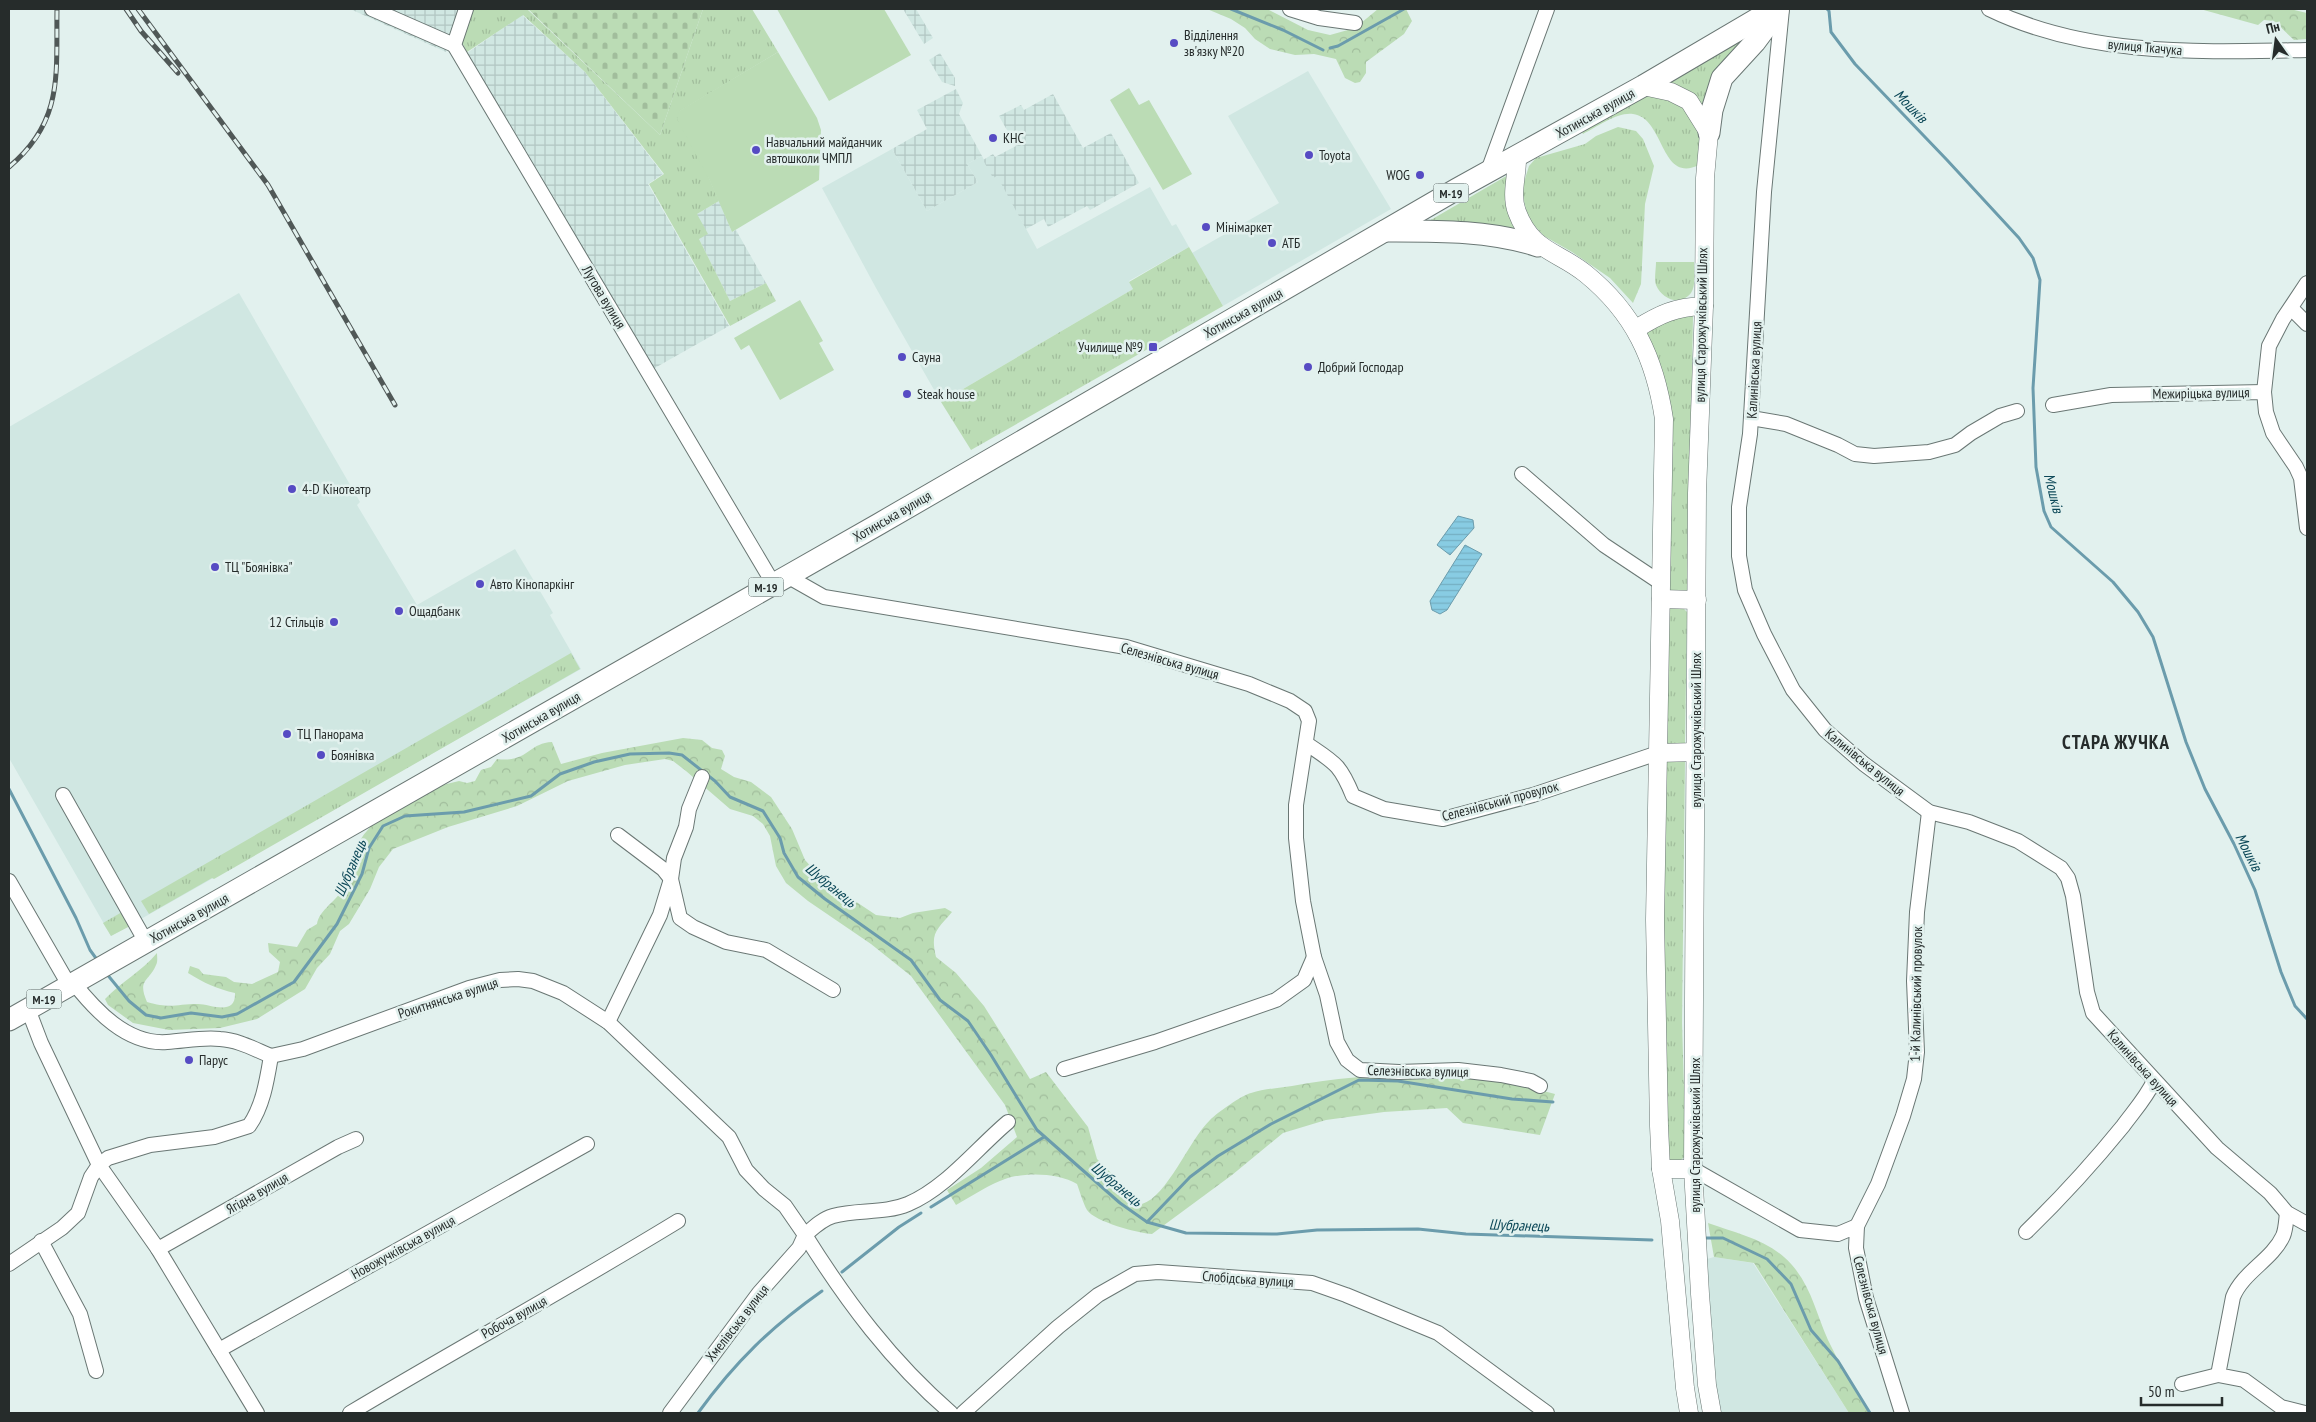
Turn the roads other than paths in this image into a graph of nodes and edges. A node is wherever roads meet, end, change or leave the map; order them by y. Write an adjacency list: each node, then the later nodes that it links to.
1 (372, 9): 9 (street)
2 (466, 9): 9 (street)
3 (1290, 9): 8 (street)
4 (1547, 9): 14 (street)
5 (1774, 9): 11 (highway, Хотинська вулиця / М-19)
6 (1781, 9): 12 (highway); 25 (street, Калинівська вулиця)
7 (1989, 9): 10 (street, вулиця Ткачука)
8 (1355, 23)
9 (454, 45): 28 (street, Лугова вулиця)
10 (2307, 50)
11 (1643, 86): 12 (main road); 13 (highway, Хотинська вулиця / М-19)
12 (1709, 134): 18 (main road, вулиця Старожучківський Шлях)
13 (1517, 156): 14 (highway, Хотинська вулиця / М-19); 16 (main road, вулиця Старожучківський Шлях)
14 (1488, 172): 15 (highway, Хотинська вулиця / М-19)
15 (1384, 231): 16 (highway); 28 (highway, Хотинська вулиця / М-19)
16 (1538, 246): 21 (main road, вулиця Старожучківський Шлях)
17 (2307, 283): 19 (street)
18 (1704, 306): 21 (main road); 30 (main road, вулиця Старожучківський Шлях)
19 (2290, 308): 20 (street); 22 (street)
20 (2307, 324)
21 (1636, 328): 29 (main road, вулиця Старожучківський Шлях)
22 (2264, 392): 23 (street, Межиріцька вулиця); 27 (street, Межиріцька вулиця)
23 (2053, 405)
24 (2017, 411): 25 (street)
25 (1751, 418): 36 (street, Калинівська вулиця)
26 (1522, 474): 29 (street)
27 (2307, 528)
28 (780, 579): 31 (street, Селезнівська вулиця); 40 (highway, Хотинська вулиця / М-19)
29 (1661, 591): 30 (main road); 33 (main road, вулиця Старожучківський Шлях)
30 (1697, 600): 32 (main road, вулиця Старожучківський Шлях)
31 (1307, 744): 33 (street, Селезнівський провулок); 41 (street, Селезнівська вулиця)
32 (1696, 752): 33 (main road); 56 (main road, вулиця Старожучківський Шлях)
33 (1658, 753): 55 (main road, вулиця Старожучківський Шлях)
34 (702, 777): 38 (street)
35 (63, 795): 40 (street)
36 (1929, 812): 49 (street, Калинівська вулиця); 60 (street, 1-й Калинівський провулок)
37 (618, 835): 38 (street)
38 (671, 879): 43 (street); 46 (street)
39 (9, 881): 42 (street)
40 (142, 944): 42 (highway, Хотинська вулиця / М-19)
41 (1314, 956): 48 (street); 50 (street, Селезнівська вулиця)
42 (74, 982): 44 (highway, Хотинська вулиця / М-19); 47 (street)
43 (832, 990)
44 (28, 1009): 45 (highway, Хотинська вулиця / М-19); 54 (street)
45 (9, 1020)
46 (608, 1022): 47 (street, Рокитнянська вулиця); 62 (street, Рокитнянська вулиця)
47 (271, 1056): 54 (street)
48 (1064, 1069)
49 (2154, 1082): 57 (street, Калинівська вулиця); 61 (street)
50 (1540, 1086)
51 (1008, 1122): 62 (street)
52 (356, 1139): 64 (street, Ягідна вулиця)
53 (587, 1144): 66 (street, Новожучківська вулиця)
54 (99, 1165): 63 (street); 64 (street)
55 (1661, 1169): 56 (main road); 71 (main road, вулиця Старожучківський Шлях)
56 (1693, 1169): 60 (street); 70 (main road, вулиця Старожучківський Шлях)
57 (2288, 1212): 59 (street, Калинівська вулиця); 68 (street)
58 (678, 1220): 73 (street, Робоча вулиця)
59 (2307, 1224)
60 (1857, 1226): 80 (street, Селезнівська вулиця)
61 (2026, 1232)
62 (805, 1235): 74 (street, Хмелівська вулиця); 75 (street, Рокитнянська вулиця)
63 (40, 1241): 65 (street); 67 (street)
64 (158, 1249): 66 (street)
65 (9, 1264)
66 (219, 1350): 72 (street)
67 (96, 1371)
68 (2218, 1375): 69 (street); 81 (street)
69 (2182, 1384)
70 (1707, 1385): 71 (main road); 79 (main road, вулиця Старожучківський Шлях)
71 (1685, 1388): 78 (main road, вулиця Старожучківський Шлях)
72 (257, 1413)
73 (350, 1413)
74 (670, 1413)
75 (951, 1413)
76 (963, 1413): 77 (street, Слобідська вулиця)
77 (1547, 1413)
78 (1689, 1413)
79 (1712, 1413)
80 (1902, 1413)
81 (2305, 1413)

